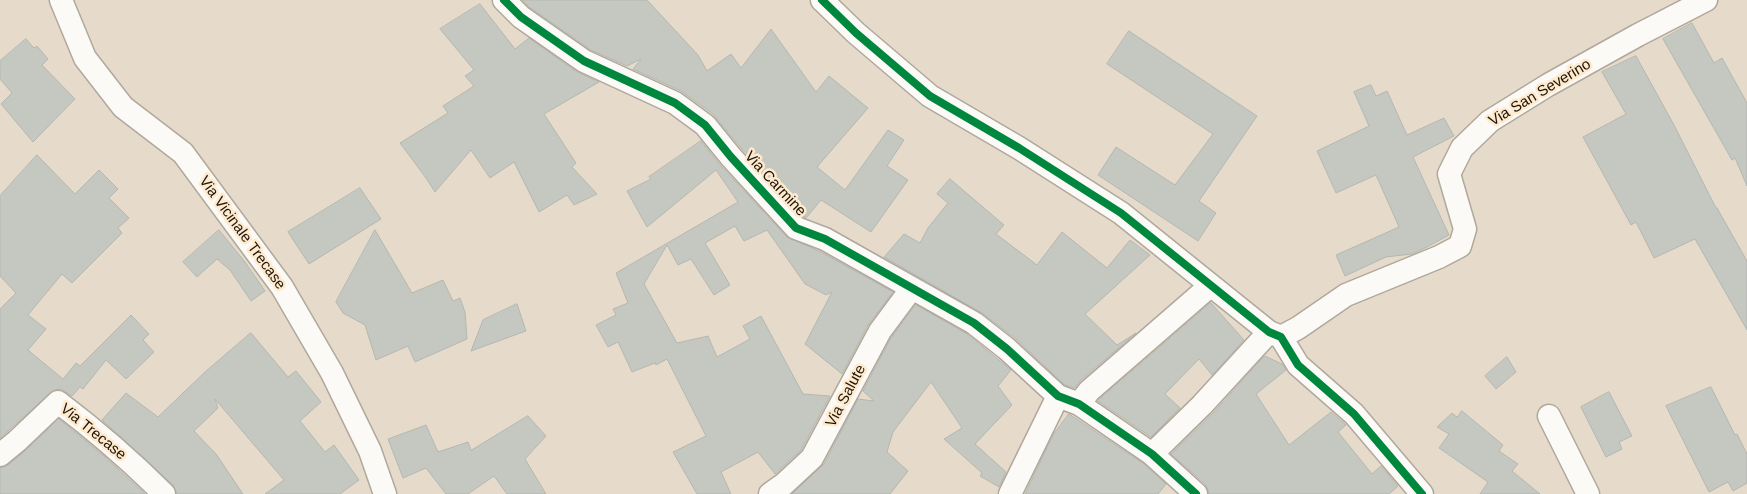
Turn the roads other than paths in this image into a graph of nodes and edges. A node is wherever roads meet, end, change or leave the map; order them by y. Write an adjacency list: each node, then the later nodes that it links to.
1 (61, 0): 14 (street, Via Vicinale Trecase)
2 (504, 0): 6 (street, Via Carmine)
3 (822, 0): 5 (street)
4 (1706, 0): 7 (street, Via San Severino)
5 (1210, 286): 7 (street); 9 (street)
6 (912, 288): 8 (street, Via Carmine); 15 (street, Via Salute)
7 (1275, 334): 11 (street); 18 (street)
8 (1058, 396): 9 (street); 16 (street)
9 (1079, 404): 11 (street)
10 (1548, 416): 19 (street)
11 (1152, 454): 17 (street)
12 (0, 455): 13 (street, Via Trecase)
13 (164, 494)
14 (385, 494)
15 (770, 494)
16 (1010, 494)
17 (1196, 494)
18 (1422, 494)
19 (1588, 494)

